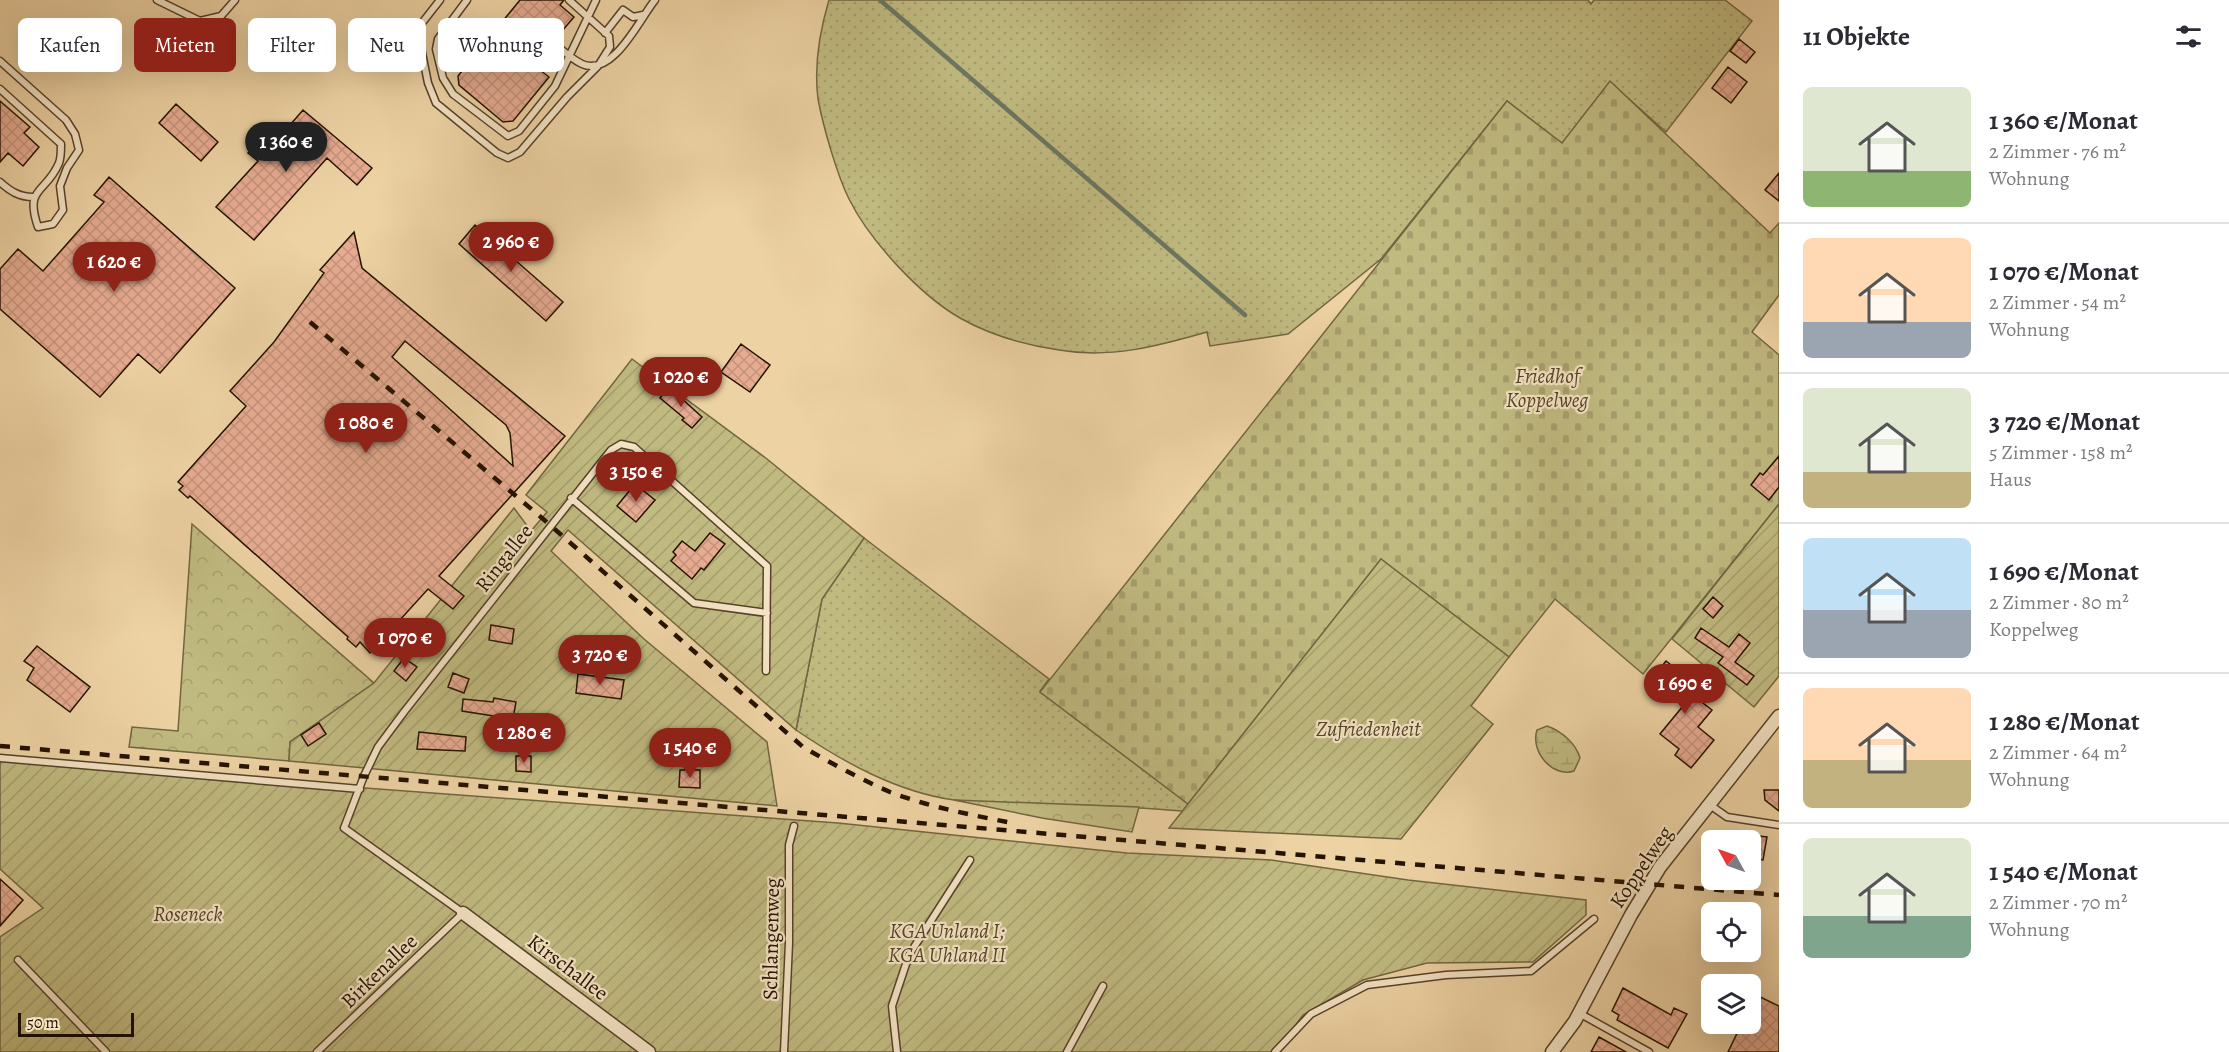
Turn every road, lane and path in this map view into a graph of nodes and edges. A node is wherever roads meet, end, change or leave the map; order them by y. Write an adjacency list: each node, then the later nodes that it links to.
1 (157, 0): 2 (lane)
2 (235, 0)
3 (440, 0): 14 (lane)
4 (467, 0): 12 (lane)
5 (569, 0): 9 (lane)
6 (596, 0): 9 (lane)
7 (654, 0): 8 (lane)
8 (643, 15): 10 (lane); 14 (lane)
9 (588, 17): 10 (lane); 12 (lane)
10 (605, 33): 14 (lane)
11 (564, 50): 12 (lane)
12 (571, 56): 14 (lane)
13 (0, 61): 17 (lane)
14 (598, 66)
15 (0, 89): 17 (lane)
16 (0, 182): 17 (lane)
17 (33, 197)
18 (571, 498): 19 (lane); 19 (lane, Ringallee); 23 (lane, Ringallee)
19 (766, 613): 20 (lane, Ringallee)
20 (766, 671)
21 (1779, 716): 24 (street, Koppelweg)
22 (0, 758): 23 (lane)
23 (360, 789): 28 (lane, Ringallee)
24 (1709, 804): 25 (lane); 32 (street, Koppelweg)
25 (1779, 825)
26 (794, 826): 36 (lane, Schlangenweg)
27 (970, 860): 37 (lane)
28 (463, 913): 34 (lane, Birkenallee); 35 (street, Kirschallee)
29 (1594, 919): 39 (lane)
30 (18, 960): 33 (lane)
31 (1103, 986): 38 (lane)
32 (1579, 1013): 40 (street, Koppelweg); 41 (lane)
33 (106, 1052)
34 (317, 1052)
35 (649, 1052)
36 (784, 1052)
37 (897, 1052)
38 (1066, 1052)
39 (1275, 1052)
40 (1552, 1052)
41 (1649, 1052)

